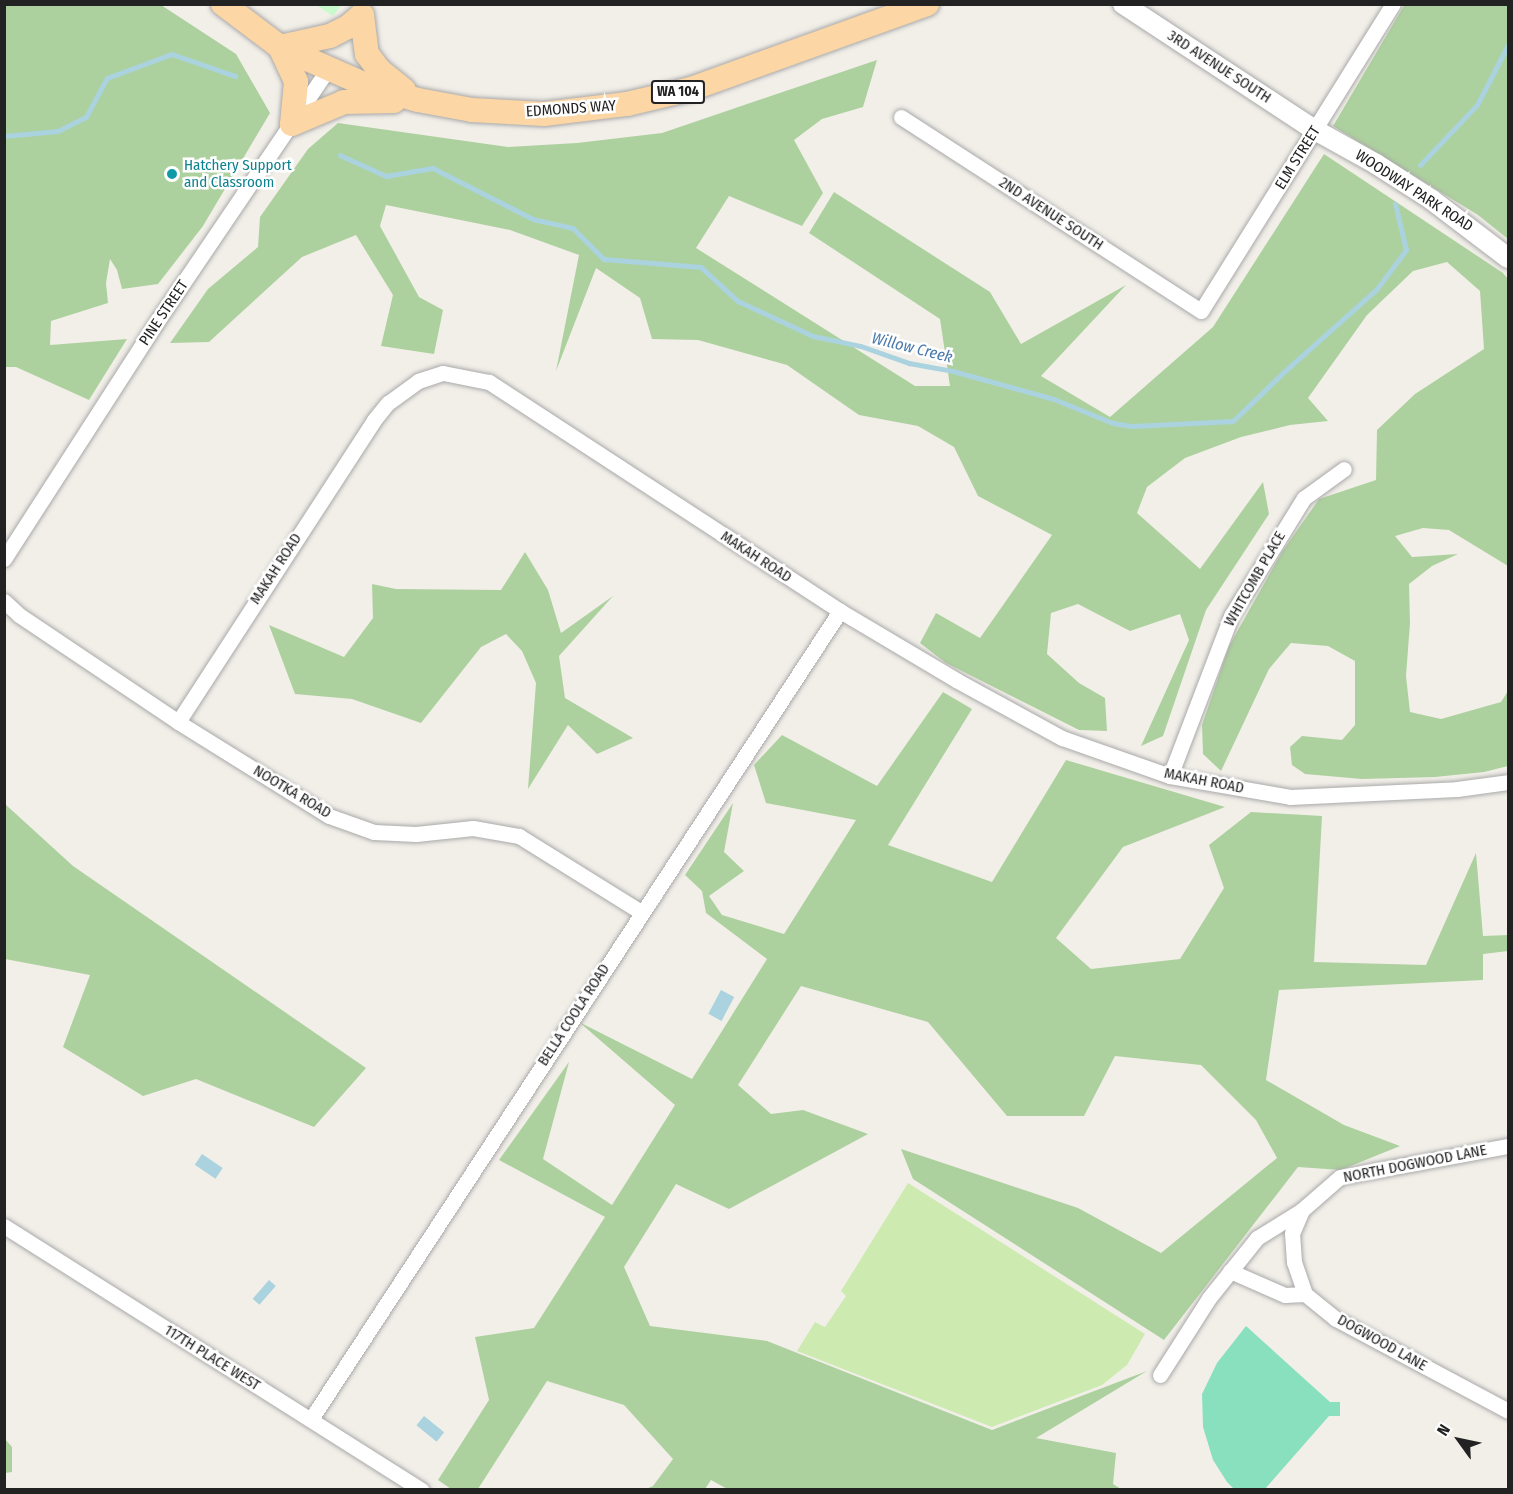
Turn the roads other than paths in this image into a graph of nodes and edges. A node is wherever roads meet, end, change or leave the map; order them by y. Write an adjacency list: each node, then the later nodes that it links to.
1 (223, 4): 7 (main road, EDMONDS WAY / WA 104)
2 (232, 4): 7 (main road, WA 104)
3 (927, 4): 10 (main road, EDMONDS WAY / WA 104)
4 (1123, 4): 13 (street, 3RD AVENUE SOUTH)
5 (1393, 4): 13 (street, ELM STREET)
6 (365, 10): 8 (main road); 10 (main road)
7 (252, 25): 8 (main road, EDMONDS WAY / WA 104)
8 (280, 47): 9 (main road, EDMONDS WAY / WA 104); 12 (main road)
9 (328, 69): 10 (main road, EDMONDS WAY / WA 104); 12 (street, PINE STREET)
10 (418, 100): 12 (main road)
11 (901, 117): 15 (street, 2ND AVENUE SOUTH)
12 (292, 124): 17 (street, PINE STREET)
13 (1315, 130): 14 (street, WOODWAY PARK ROAD); 15 (street, ELM STREET)
14 (1509, 258)
15 (1202, 311)
16 (1344, 469): 21 (street, WHITCOMB PLACE)
17 (4, 559)
18 (4, 601): 20 (street, NOOTKA ROAD)
19 (840, 612): 20 (street, MAKAH ROAD); 21 (street, MAKAH ROAD); 23 (street, BELLA COOLA ROAD)
20 (178, 722): 23 (street, NOOTKA ROAD)
21 (1170, 776): 22 (street, MAKAH ROAD)
22 (1509, 782)
23 (641, 912): 31 (street, BELLA COOLA ROAD)
24 (1509, 1146): 25 (street, NORTH DOGWOOD LANE)
25 (1302, 1210): 27 (street, NORTH DOGWOOD LANE); 28 (street)
26 (4, 1226): 31 (street, 117TH PLACE WEST)
27 (1230, 1271): 28 (street); 29 (street, NORTH DOGWOOD LANE)
28 (1305, 1294): 30 (street, DOGWOOD LANE)
29 (1160, 1375)
30 (1509, 1411)
31 (311, 1419): 32 (street, 117TH PLACE WEST)
32 (421, 1490)

